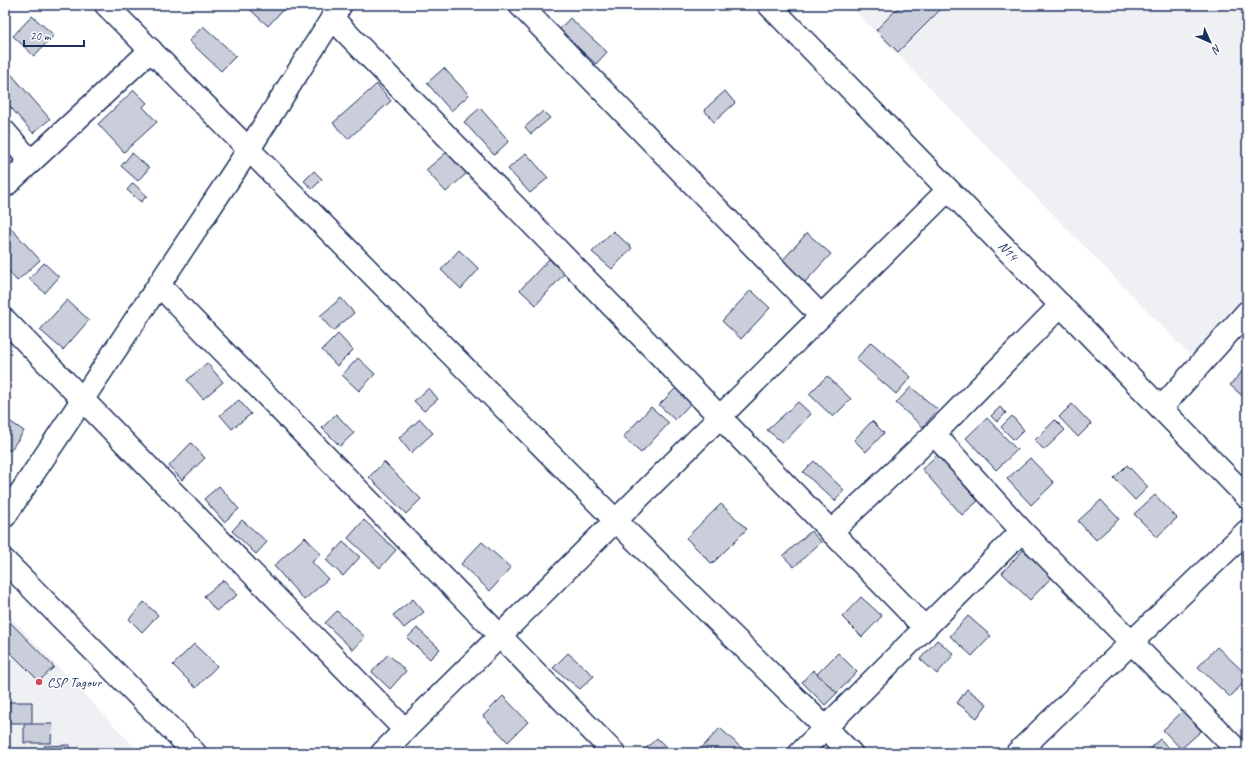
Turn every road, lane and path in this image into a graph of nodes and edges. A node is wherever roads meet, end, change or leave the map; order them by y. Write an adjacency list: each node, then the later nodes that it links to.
1 (520, 5): 14 (street)
2 (769, 5): 10 (street, N14)
3 (109, 6): 5 (street)
4 (336, 11): 7 (street); 18 (street)
5 (151, 50): 7 (street); 8 (street)
6 (5, 132): 8 (street)
7 (249, 149): 11 (street); 22 (street)
8 (32, 162): 9 (street)
9 (5, 186)
10 (948, 190): 12 (street, N14); 14 (street)
11 (159, 285): 16 (street); 28 (street)
12 (1061, 305): 17 (street, N14); 19 (street)
13 (1247, 312): 17 (street)
14 (821, 316): 18 (street)
15 (5, 320): 16 (street)
16 (82, 399): 21 (street); 31 (street)
17 (1161, 408): 20 (street, N14)
18 (720, 417): 22 (street); 25 (street)
19 (934, 434): 23 (street); 25 (street)
20 (1247, 497)
21 (5, 516)
22 (616, 521): 28 (street); 30 (street)
23 (1022, 531): 27 (street); 29 (street)
24 (1247, 531): 29 (street)
25 (832, 532): 27 (street)
26 (5, 561): 33 (street)
27 (925, 628): 30 (street)
28 (500, 635): 31 (street); 32 (street)
29 (1132, 642): 37 (street); 38 (street)
30 (826, 728): 35 (street); 36 (street)
31 (405, 730): 34 (street)
32 (613, 752)
33 (195, 753)
34 (382, 753)
35 (800, 753)
36 (851, 753)
37 (1017, 753)
38 (1240, 753)

